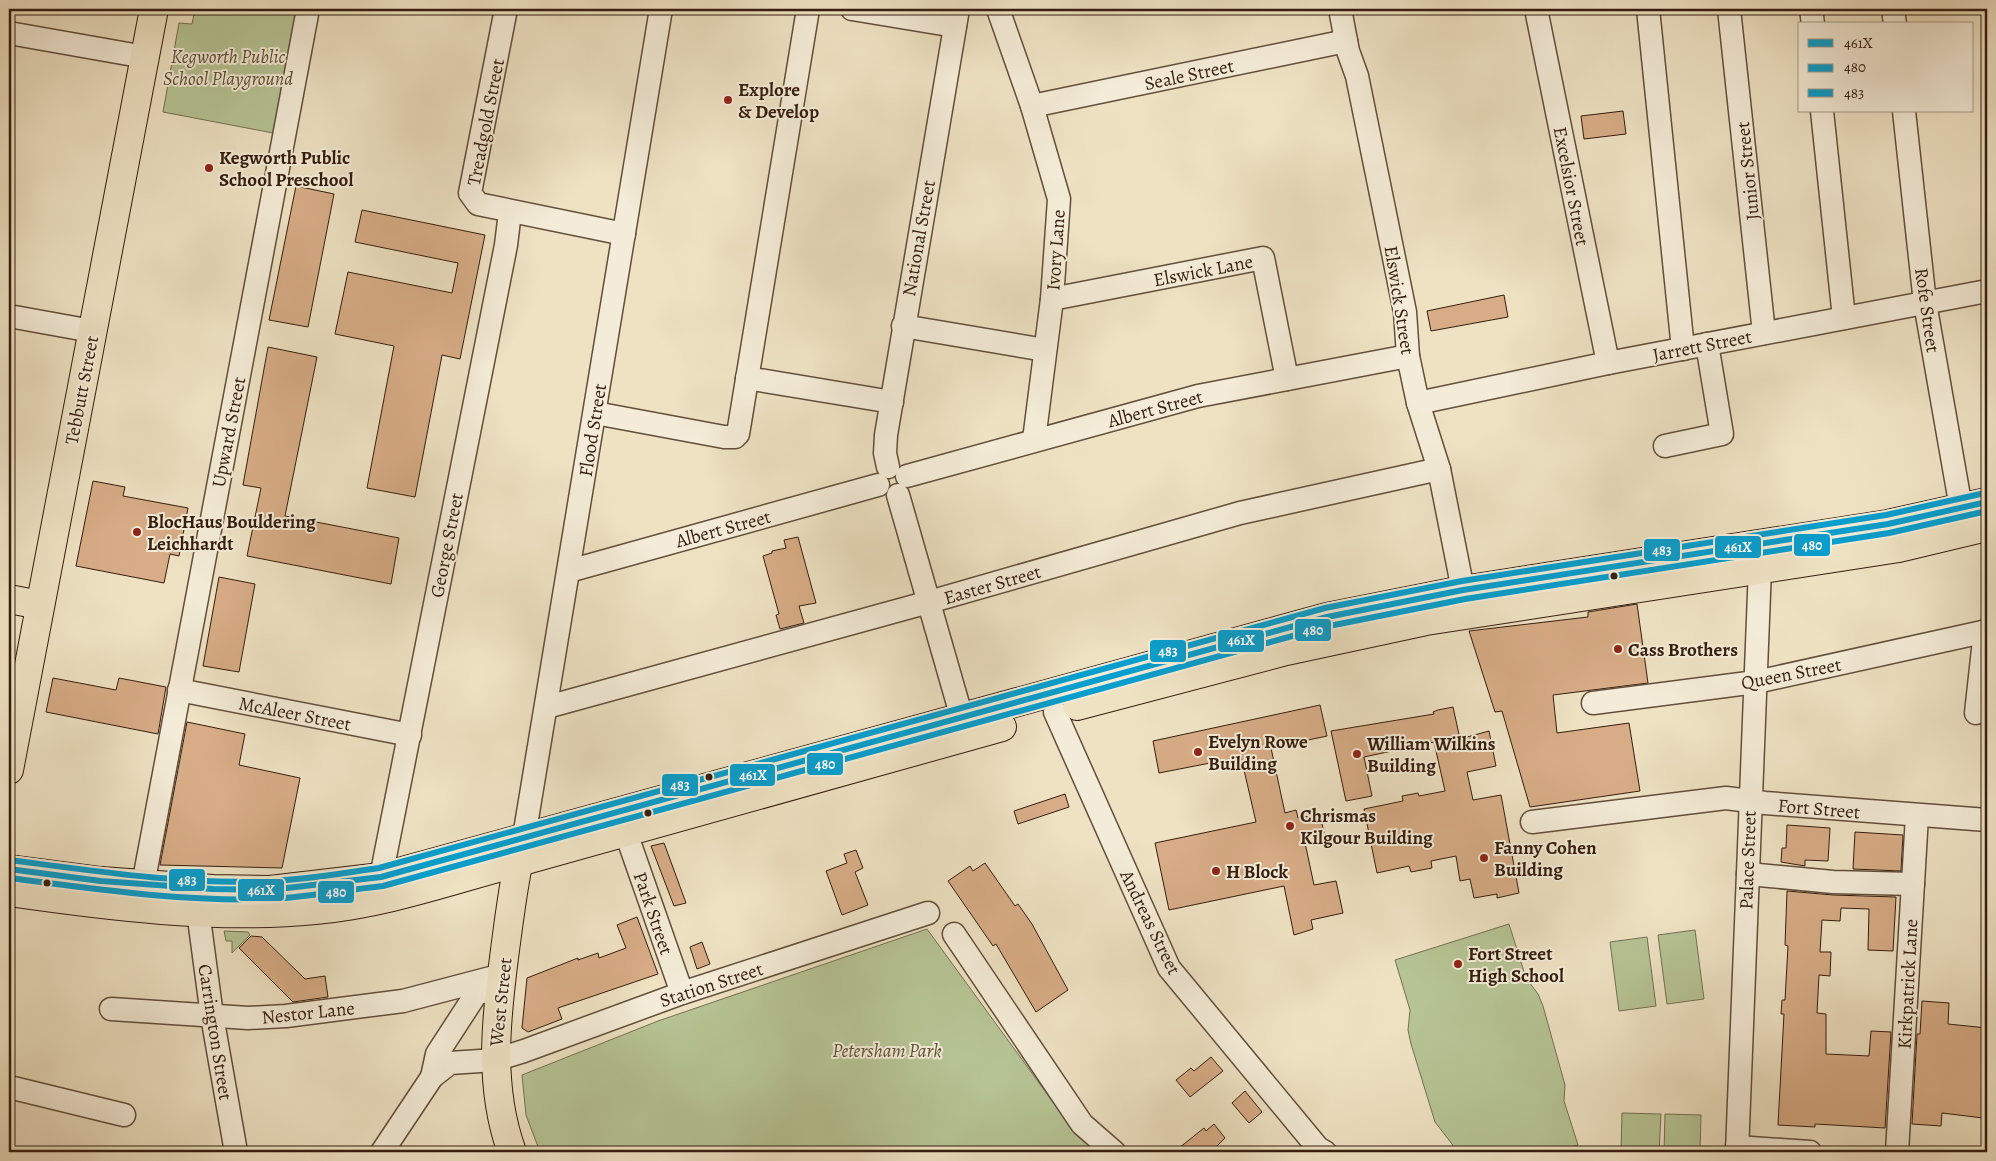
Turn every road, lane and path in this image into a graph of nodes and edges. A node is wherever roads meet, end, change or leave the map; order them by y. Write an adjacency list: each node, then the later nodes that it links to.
1 (154, 9): 19 (main road, Tebbutt Street)
2 (308, 9): 58 (street, Upward Street)
3 (506, 9): 23 (street, Treadgold Street)
4 (661, 9): 24 (street, Flood Street)
5 (808, 9): 38 (street)
6 (852, 9): 14 (street)
7 (998, 9): 20 (street, Ivory Lane)
8 (1340, 9): 18 (street, Elswick Street)
9 (1536, 9): 37 (street, Excelsior Street)
10 (1648, 9): 34 (street)
11 (1729, 9): 32 (street, Junior Street)
12 (1811, 9): 15 (street)
13 (1893, 9): 16 (street)
14 (956, 17): 30 (street, National Street)
15 (1813, 22)
16 (1895, 22)
17 (9, 33): 19 (street)
18 (1346, 41): 20 (street, Seale Street); 36 (street, Elswick Street)
19 (145, 58): 31 (main road, Tebbutt Street)
20 (1032, 106): 26 (street, Ivory Lane)
21 (1822, 112): 29 (street)
22 (1904, 112): 27 (street, Rofe Street)
23 (510, 212): 24 (street, Treadgold Street); 64 (street, George Street)
24 (624, 234): 42 (street, Flood Street)
25 (1987, 291): 27 (street, Jarrett Street)
26 (1052, 300): 35 (street, Ivory Lane); 39 (street, Elswick Lane)
27 (1924, 303): 29 (street, Jarrett Street); 48 (street, Rofe Street)
28 (9, 316): 31 (street)
29 (1844, 318): 32 (street, Jarrett Street)
30 (903, 326): 35 (street); 40 (street, National Street)
31 (92, 331): 55 (main road, Tebbutt Street)
32 (1764, 333): 33 (street, Jarrett Street)
33 (1707, 344): 34 (street, Jarrett Street); 44 (street)
34 (1683, 349): 37 (street, Jarrett Street)
35 (1046, 350): 43 (street, Ivory Lane)
36 (1408, 356): 39 (street, Albert Street); 41 (street, Elswick Street)
37 (1608, 363): 41 (street, Jarrett Street)
38 (747, 378): 40 (street); 42 (street)
39 (1288, 379): 43 (street, Albert Street)
40 (892, 402): 46 (street, National Street)
41 (1418, 403): 45 (street, Elswick Street)
42 (595, 413): 51 (street, Flood Street)
43 (1034, 440): 46 (street, Albert Street)
44 (1665, 446)
45 (1439, 470): 52 (street, Elswick Street); 54 (street, Easter Street)
46 (893, 481): 51 (street, Albert Street); 54 (street, National Street)
47 (1987, 502): 48 (main road)
48 (1961, 508): 52 (main road)
49 (1987, 527): 50 (main road)
50 (1760, 568): 57 (street, Palace Street); 61 (main road)
51 (569, 571): 60 (street, Flood Street)
52 (1463, 590): 63 (main road)
53 (9, 599): 55 (main road)
54 (929, 602): 60 (street, Easter Street); 63 (street, National Street)
55 (40, 605): 65 (main road, Tebbutt Street)
56 (1986, 631): 57 (street, Queen Street); 62 (street)
57 (1756, 682): 59 (street, Queen Street); 66 (street, Palace Street)
58 (179, 690): 64 (street, McAleer Street); 76 (street, Upward Street)
59 (1593, 703)
60 (547, 706): 71 (street, Flood Street)
61 (1055, 712): 70 (main road); 93 (street, Andreas Street)
62 (1976, 713)
63 (962, 718): 71 (main road)
64 (410, 735): 74 (street, George Street)
65 (9, 770)
66 (1750, 801): 67 (street, Fort Street); 69 (street, Fort Street); 73 (street, Palace Street)
67 (1917, 816): 68 (street, Fort Street); 75 (street, Kirkpatrick Lane)
68 (1987, 820)
69 (1532, 822)
70 (626, 833): 71 (main road); 81 (street, Park Street)
71 (521, 850): 74 (main road); 77 (main road); 80 (main road, West Street)
72 (12, 873): 76 (main road); 77 (main road)
73 (1748, 874): 75 (street); 88 (street, Palace Street)
74 (381, 877): 76 (main road)
75 (1913, 884): 95 (street, Kirkpatrick Lane)
76 (143, 885)
77 (198, 911): 83 (street, Carrington Street)
78 (928, 913): 81 (street, Station Street)
79 (954, 934): 92 (street)
80 (501, 980): 83 (street, Nestor Lane); 84 (main road, West Street); 85 (street)
81 (682, 993): 84 (street, Station Street)
82 (111, 1009): 83 (street, Nestor Lane)
83 (212, 1016): 89 (street, Carrington Street)
84 (495, 1060): 85 (street, Station Street); 91 (main road, West Street)
85 (432, 1077): 90 (street)
86 (9, 1087): 87 (street)
87 (124, 1115)
88 (1737, 1150): 94 (street)
89 (236, 1152)
90 (382, 1152)
91 (512, 1152)
92 (1114, 1152)
93 (1325, 1152)
94 (1810, 1152)
95 (1897, 1152)

